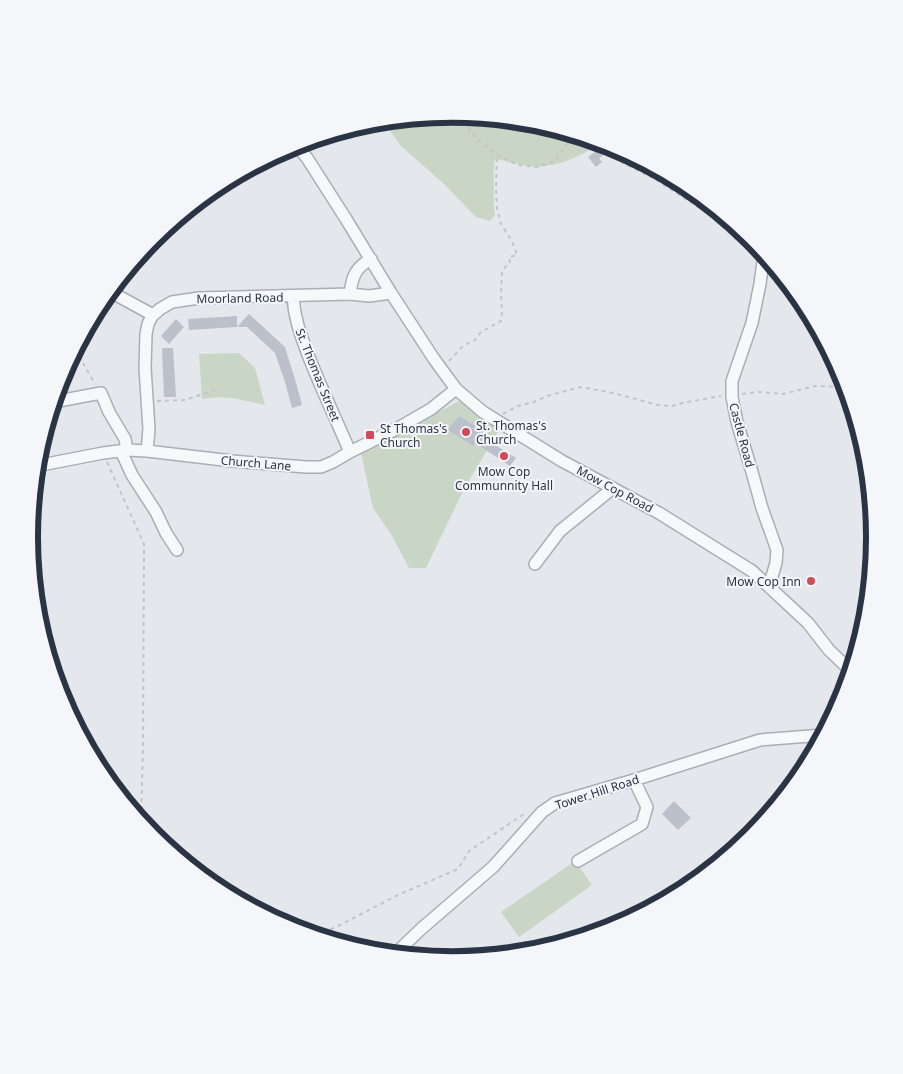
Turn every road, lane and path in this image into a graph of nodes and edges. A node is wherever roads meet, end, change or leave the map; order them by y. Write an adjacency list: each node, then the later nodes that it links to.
1 (465, 123): 5 (path)
2 (569, 140): 5 (path)
3 (307, 149): 7 (street)
4 (302, 152): 7 (street, Mow Cop Road)
5 (497, 154): 17 (path)
6 (615, 157): 8 (path)
7 (307, 158): 9 (street, Mow Cop Road)
8 (757, 258)
9 (371, 259): 11 (street, Mow Cop Road); 12 (street)
10 (762, 263): 22 (street, Castle Road)
11 (391, 293): 12 (street, Moorland Road); 17 (street, Mow Cop Road)
12 (350, 294): 14 (street, Moorland Road)
13 (116, 295): 15 (street)
14 (293, 296): 15 (street, Moorland Road); 28 (street, St. Thomas Street)
15 (154, 315): 24 (street)
16 (79, 356): 21 (path)
17 (442, 369): 19 (street, Mow Cop Road)
18 (837, 386): 22 (path)
19 (456, 389): 25 (street, Mow Cop Road); 28 (street, Church Lane)
20 (215, 390): 24 (path)
21 (101, 394): 23 (street); 26 (street)
22 (732, 395): 25 (path); 34 (street, Castle Road)
23 (60, 401)
24 (147, 402): 27 (street)
25 (496, 420): 31 (street, Mow Cop Road)
26 (124, 450): 27 (street, Church Lane); 29 (street, Church Lane); 32 (street)
27 (147, 451): 28 (street, Church Lane)
28 (350, 452)
29 (103, 453): 30 (street, Church Lane); 38 (path)
30 (44, 464)
31 (613, 488): 33 (street); 34 (street, Mow Cop Road)
32 (177, 550)
33 (535, 564)
34 (769, 586): 35 (street, Mow Cop Road)
35 (845, 665)
36 (815, 736): 37 (street, Tower Hill Road)
37 (634, 780): 39 (street, Tower Hill Road); 40 (street)
38 (141, 811)
39 (542, 812): 41 (path); 42 (street, Tower Hill Road)
40 (578, 861)
41 (326, 931)
42 (402, 948)

